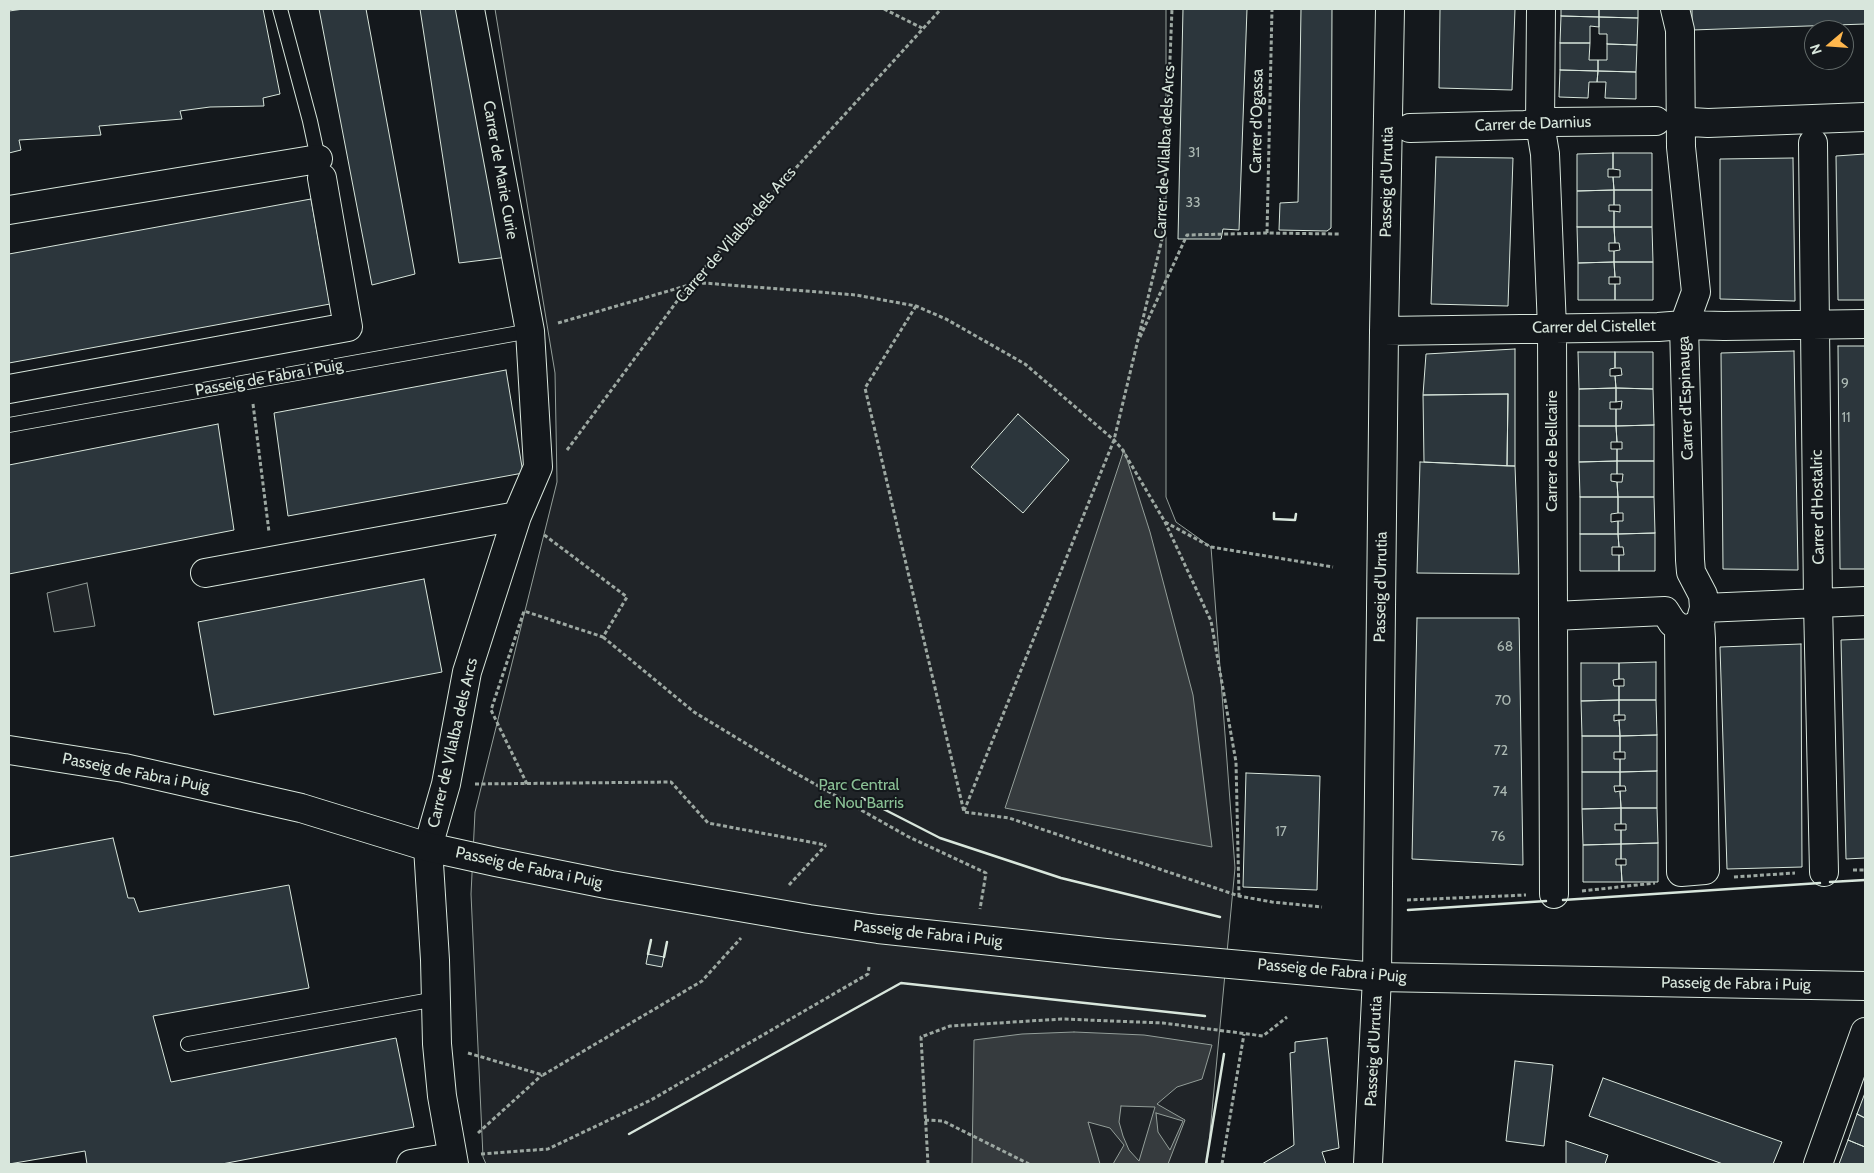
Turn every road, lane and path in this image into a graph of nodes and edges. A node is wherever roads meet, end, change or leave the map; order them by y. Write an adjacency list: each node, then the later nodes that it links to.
1 (280, 9): 17 (lane)
2 (470, 9): 26 (street, Carrer de Marie Curie)
3 (884, 9): 10 (path)
4 (941, 9): 10 (path, Carrer de Vilalba dels Arcs)
5 (1172, 9): 29 (path, Carrer de Vilalba dels Arcs)
6 (1272, 9): 19 (path, Carrer d'Ogassa)
7 (1390, 9): 28 (street, Passeig d'Urrutia)
8 (1541, 9): 14 (street, Carrer de Bellcaire)
9 (1675, 9): 24 (street, Carrer d'Espinauga)
10 (922, 28): 21 (path, Carrer de Vilalba dels Arcs)
11 (1865, 117): 13 (street)
12 (1656, 121): 14 (street, Carrer de Darnius)
13 (1692, 122)
14 (1540, 124): 15 (street, Carrer de Darnius); 27 (street, Carrer de Bellcaire)
15 (1410, 128)
16 (1813, 143): 25 (street, Carrer d'Hostalric)
17 (320, 169): 18 (street); 30 (street)
18 (9, 210)
19 (1267, 233): 20 (path); 29 (path)
20 (1339, 234)
21 (689, 285): 22 (path); 26 (path); 34 (path, Carrer de Vilalba dels Arcs)
22 (916, 306): 33 (path); 48 (path)
23 (1865, 324): 25 (street, Carrer del Cistellet)
24 (1684, 325): 25 (street, Carrer del Cistellet); 27 (street, Carrer del Cistellet); 43 (street, Carrer d'Espinauga)
25 (1816, 325): 41 (street, Carrer d'Hostalric)
26 (540, 328): 32 (lane, Passeig de Fabra i Puig); 36 (street, Carrer de Vilalba dels Arcs)
27 (1552, 328): 28 (street, Carrer del Cistellet); 42 (street, Carrer de Bellcaire)
28 (1384, 331): 61 (street, Passeig d'Urrutia)
29 (1137, 345): 33 (path, Carrer de Vilalba dels Arcs)
30 (9, 390)
31 (252, 403): 37 (path)
32 (9, 425)
33 (1114, 440): 35 (path); 48 (path, Carrer de Vilalba dels Arcs)
34 (564, 453)
35 (1165, 522): 38 (path); 56 (path)
36 (527, 523): 39 (street); 44 (path); 50 (street, Carrer de Vilalba dels Arcs)
37 (269, 538)
38 (1334, 567)
39 (205, 573)
40 (1865, 601): 41 (street)
41 (1818, 603): 43 (street); 52 (street, Carrer d'Hostalric)
42 (1553, 616): 43 (street); 55 (street, Carrer de Bellcaire)
43 (1694, 620): 43 (street, Carrer d'Espinauga)
44 (603, 637): 47 (path); 59 (path)
45 (9, 750): 50 (street, Passeig de Fabra i Puig)
46 (473, 784): 47 (path)
47 (527, 784): 49 (path)
48 (964, 812): 56 (path)
49 (826, 845)
50 (428, 847): 61 (street, Passeig de Fabra i Puig); 64 (street, Carrer de Vilalba dels Arcs)
51 (1865, 870): 52 (path)
52 (1824, 872): 53 (path)
53 (1728, 877)
54 (1659, 883): 55 (path)
55 (1554, 894): 57 (path)
56 (1239, 896): 58 (path)
57 (1404, 900)
58 (1322, 907)
59 (980, 909)
60 (869, 966): 73 (path)
61 (1377, 977): 63 (street, Passeig de Fabra i Puig); 78 (street, Passeig d'Urrutia)
62 (702, 981): 70 (path)
63 (1865, 986)
64 (436, 999): 68 (lane); 73 (street, Carrer de Vilalba dels Arcs)
65 (1287, 1017): 67 (path)
66 (1865, 1032): 79 (street)
67 (1244, 1034): 71 (path); 77 (path)
68 (188, 1044)
69 (459, 1051): 70 (path)
70 (543, 1075): 72 (path)
71 (925, 1120): 75 (path); 76 (path)
72 (472, 1138)
73 (461, 1160): 74 (street)
74 (411, 1164)
75 (928, 1164)
76 (1029, 1164)
77 (1222, 1164)
78 (1368, 1164)
79 (1818, 1164)

